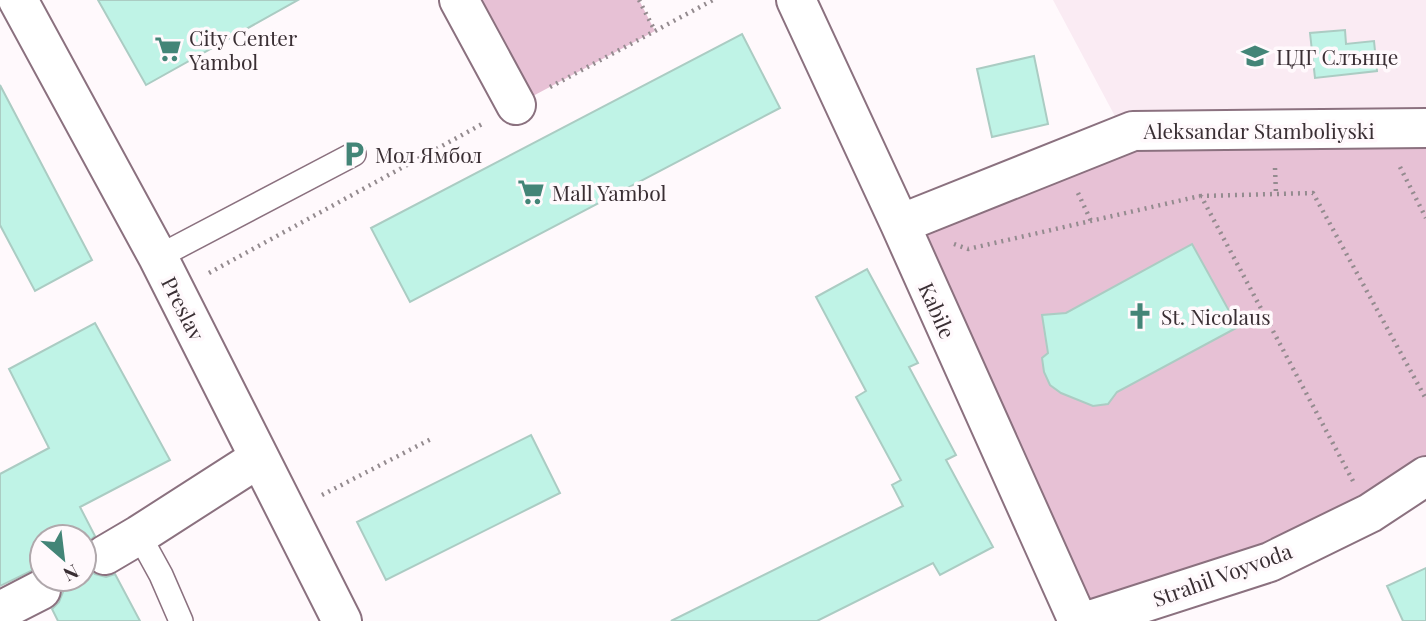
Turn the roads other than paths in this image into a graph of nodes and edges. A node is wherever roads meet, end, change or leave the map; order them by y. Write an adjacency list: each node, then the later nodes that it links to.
1 (18, 0): 8 (street, Preslav)
2 (459, 0): 4 (street)
3 (802, 11): 7 (street, Kabile)
4 (516, 105)
5 (1426, 128): 7 (street, Aleksandar Stamboliyski)
6 (354, 154): 8 (lane)
7 (900, 224): 17 (street, Kabile)
8 (158, 257): 9 (street, Preslav)
9 (259, 458): 11 (street); 16 (street, Preslav)
10 (1426, 476): 18 (street, Strahil Voyvoda)
11 (139, 536): 12 (street); 15 (lane)
12 (105, 555)
13 (35, 593): 14 (street)
14 (0, 611)
15 (181, 621)
16 (342, 621)
17 (1078, 621)
18 (1087, 621)

